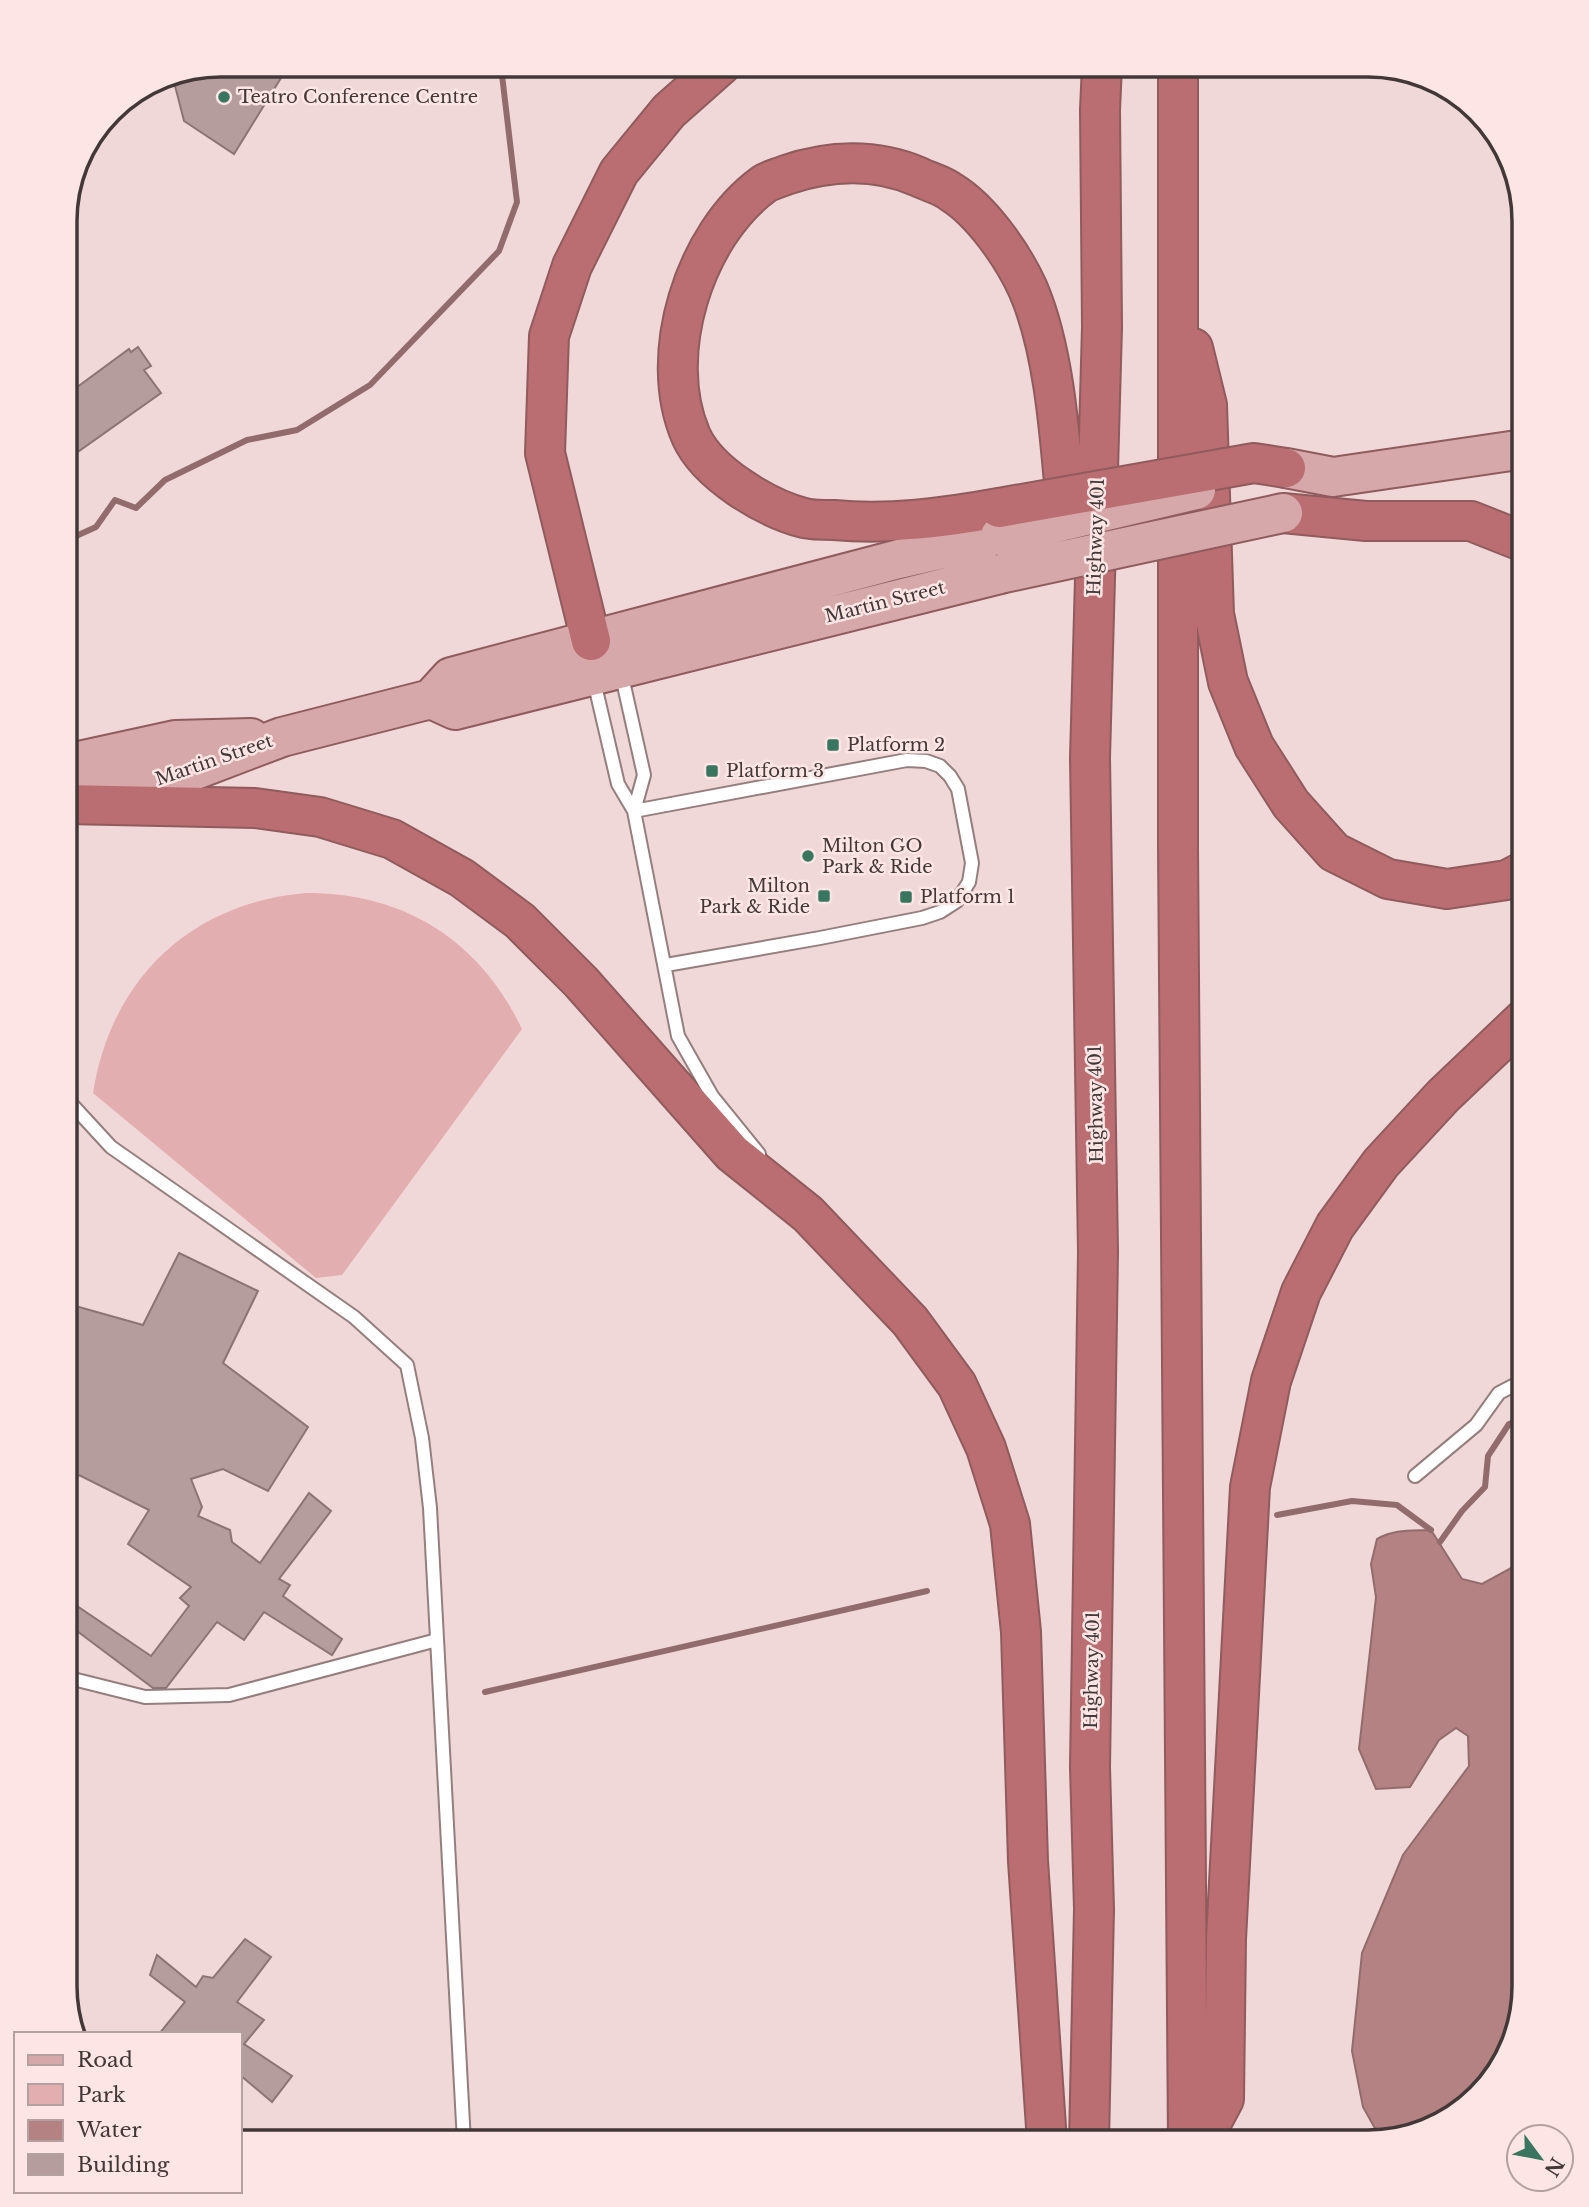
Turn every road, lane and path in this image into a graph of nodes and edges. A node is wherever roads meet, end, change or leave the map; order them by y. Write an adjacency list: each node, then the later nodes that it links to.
1 (707, 77): 11 (highway)
2 (1101, 77): 13 (highway, Highway 401)
3 (1178, 77): 4 (highway)
4 (1179, 291): 18 (highway); 30 (highway)
5 (1512, 451): 7 (main road)
6 (1286, 468): 7 (main road); 9 (highway, bridge)
7 (1333, 477): 8 (main road, Martin Street)
8 (1283, 513): 10 (highway); 11 (main road, Martin Street, bridge)
9 (1000, 522): 11 (main road, Martin Street); 13 (highway)
10 (1512, 537)
11 (604, 655): 12 (main road, Martin Street); 17 (lane); 17 (lane)
12 (282, 737): 14 (main road, Martin Street); 15 (main road, Martin Street)
13 (1090, 758): 29 (highway, Highway 401)
14 (77, 761)
15 (77, 800)
16 (77, 803): 22 (highway)
17 (634, 811): 19 (lane); 19 (lane)
18 (1512, 877)
19 (666, 965): 22 (lane)
20 (1512, 1030): 31 (highway)
21 (77, 1110): 25 (lane)
22 (808, 1214): 28 (highway)
23 (1512, 1386): 24 (lane)
24 (1415, 1476)
25 (437, 1640): 26 (lane); 27 (lane)
26 (77, 1680)
27 (463, 2130)
28 (1046, 2130)
29 (1089, 2130)
30 (1188, 2130)
31 (1207, 2130)

